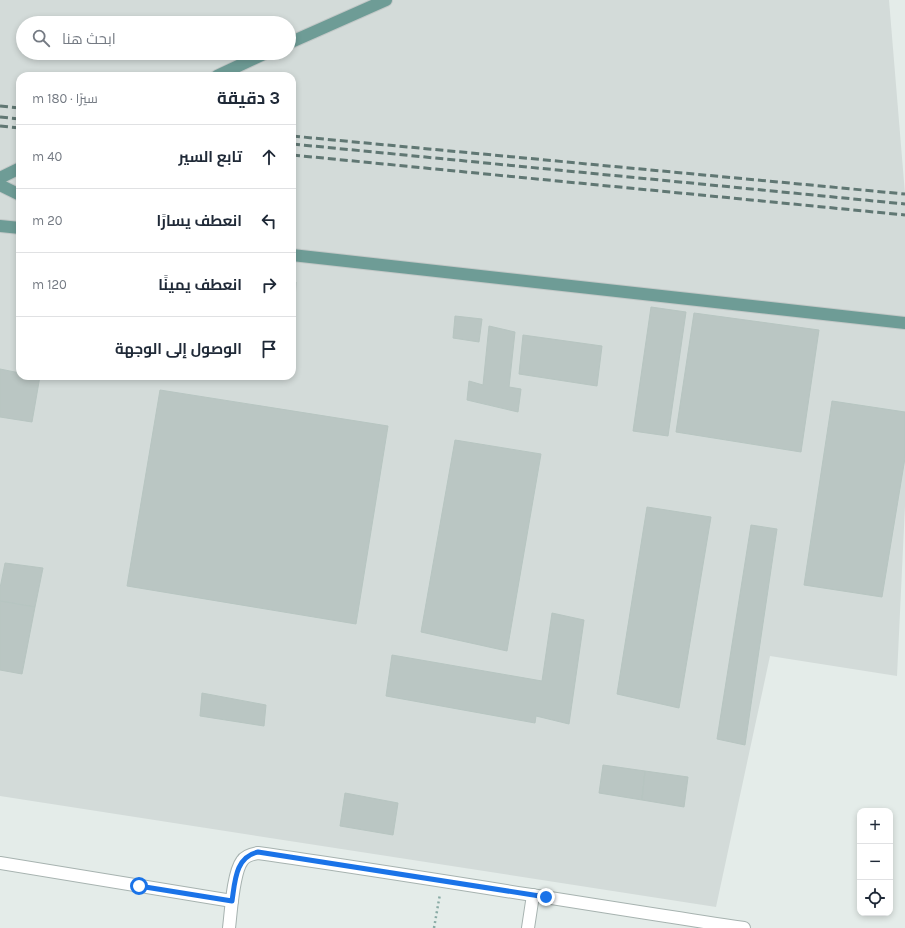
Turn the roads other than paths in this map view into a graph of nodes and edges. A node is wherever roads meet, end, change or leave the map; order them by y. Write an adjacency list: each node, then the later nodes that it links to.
1 (386, 0): 2 (main road)
2 (296, 40)
3 (251, 60): 4 (main road)
4 (226, 72)
5 (16, 170): 6 (main road)
6 (0, 178)
7 (0, 185): 8 (main road)
8 (16, 193)
9 (0, 226): 10 (main road)
10 (16, 228)
11 (296, 255): 12 (main road)
12 (905, 323)
13 (0, 864): 15 (street)
14 (533, 895): 15 (street); 16 (street); 18 (street)
15 (232, 901): 17 (street)
16 (694, 924): 19 (street)
17 (230, 928)
18 (528, 928)
19 (744, 928)

